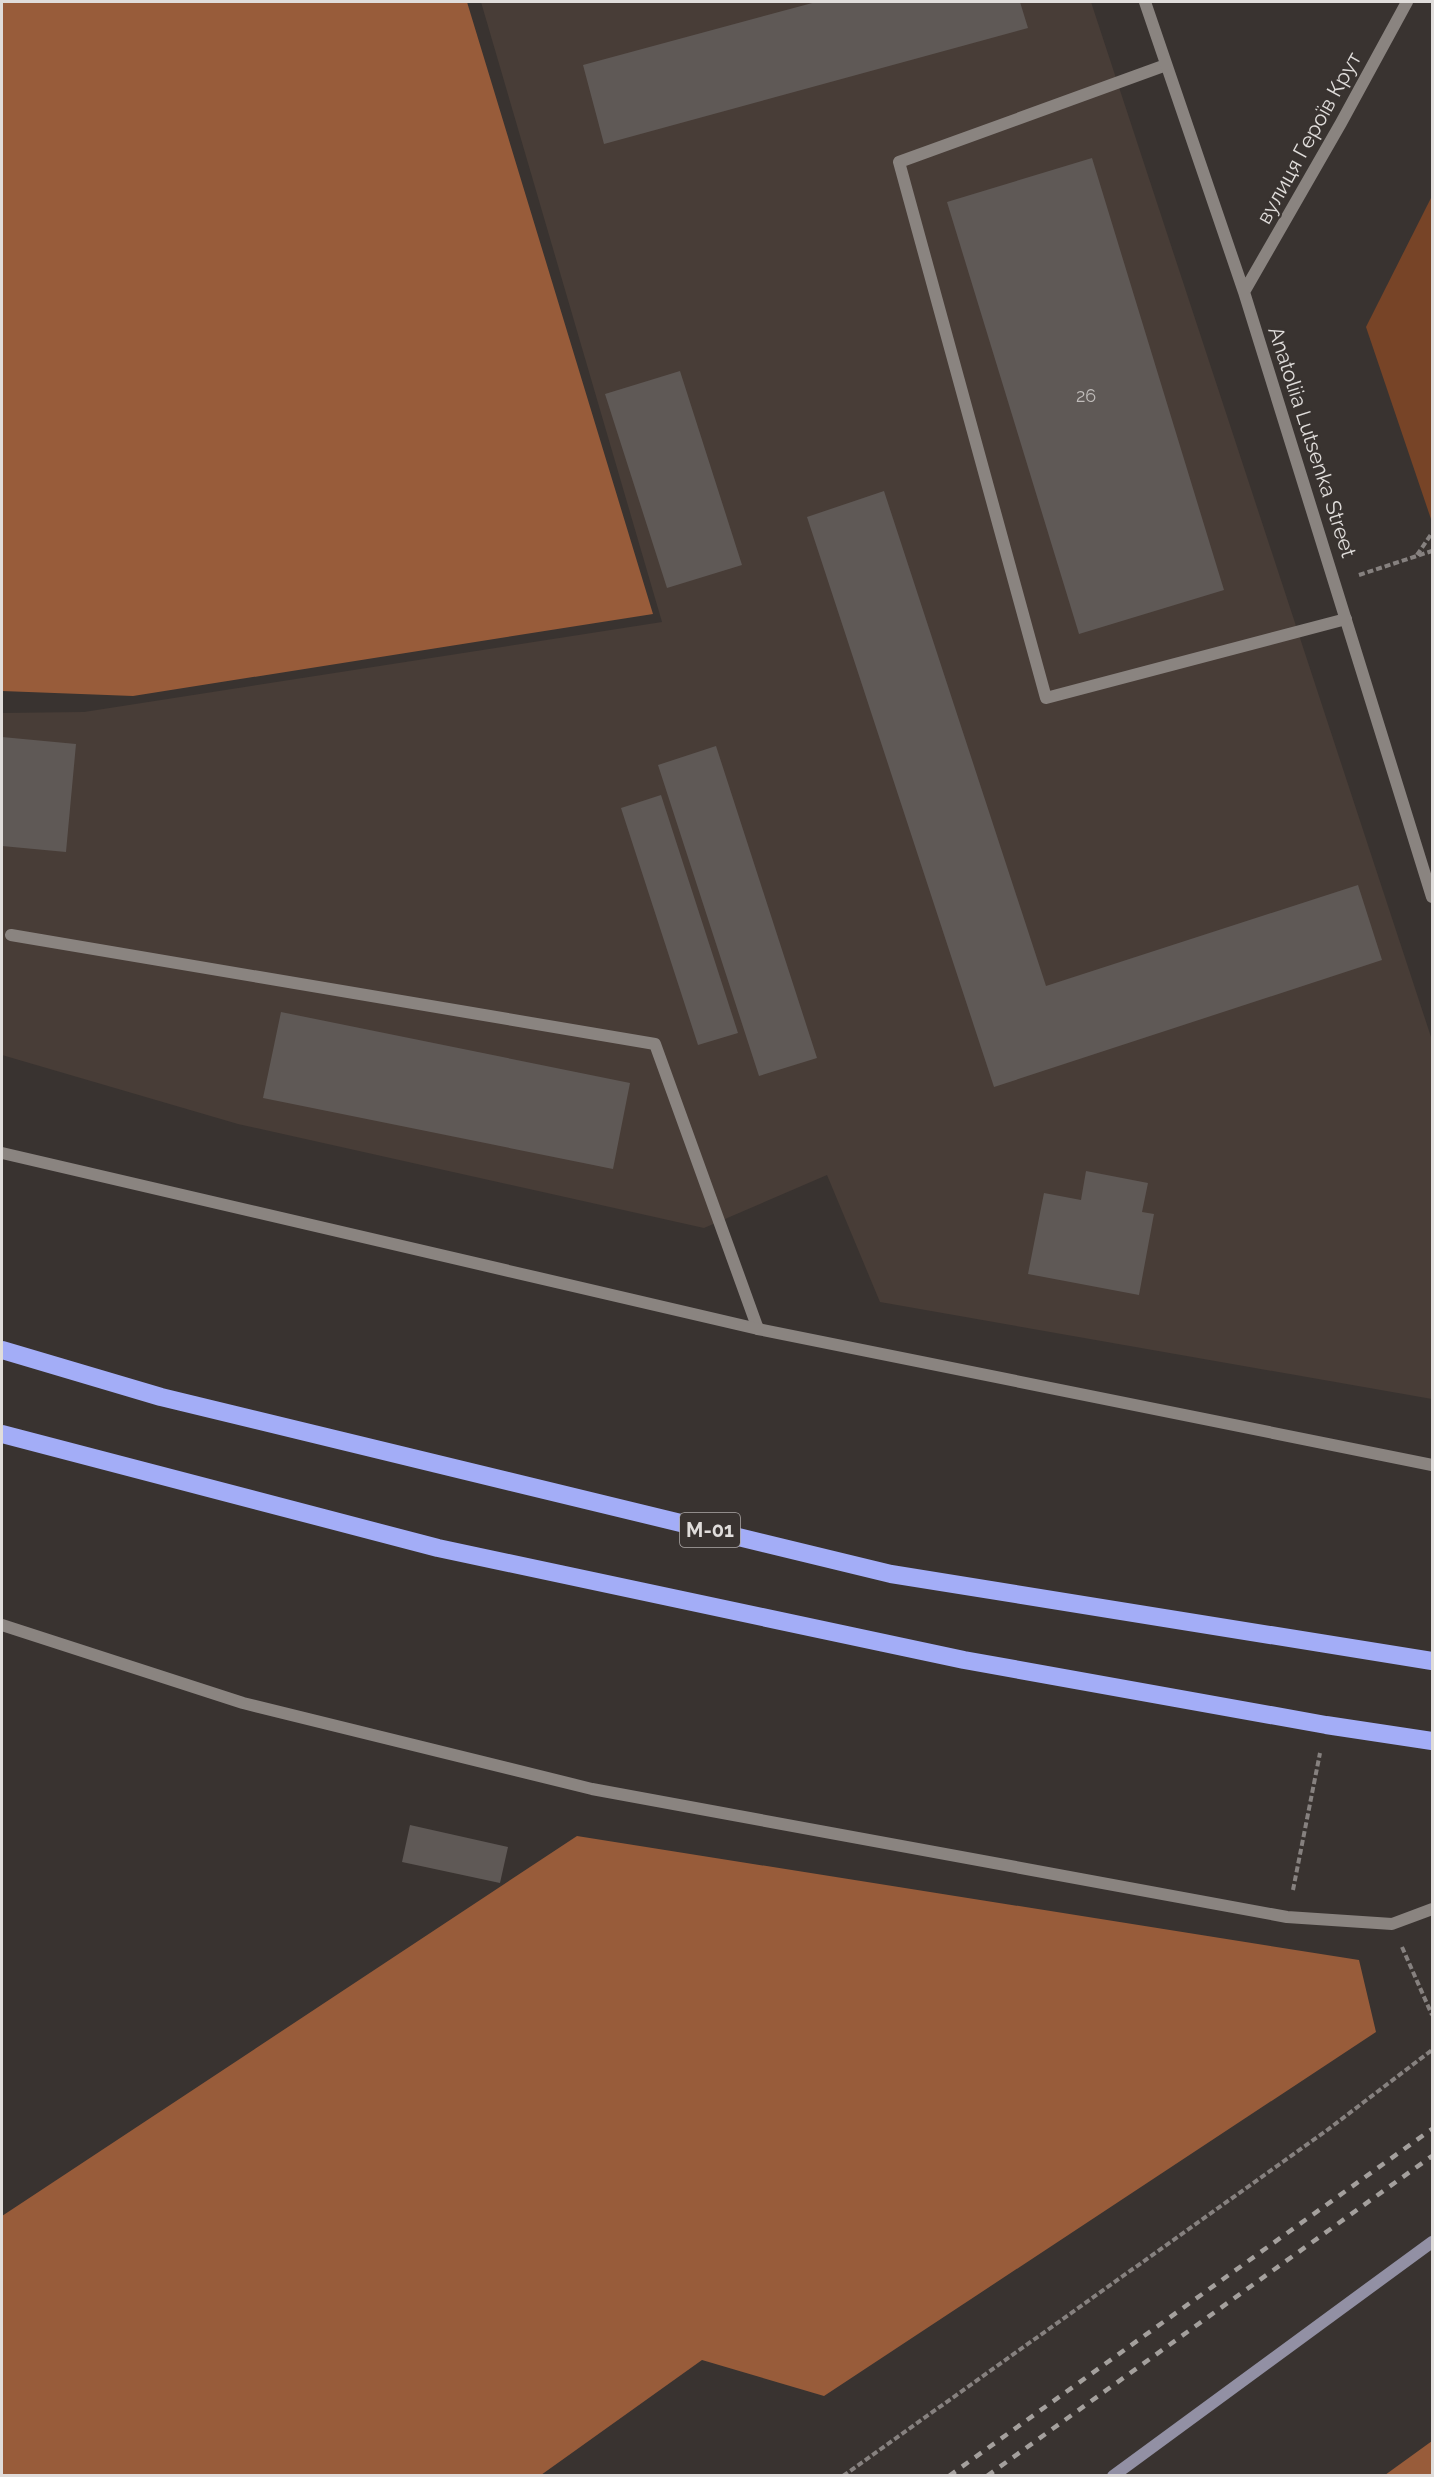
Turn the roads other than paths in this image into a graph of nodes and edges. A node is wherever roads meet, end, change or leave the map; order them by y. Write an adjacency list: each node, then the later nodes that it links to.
1 (1146, 2): 3 (street, Anatoliia Lutsenka Street)
2 (1407, 2): 4 (street, вулиця Героїв Крут)
3 (1166, 65): 4 (street, Anatoliia Lutsenka Street); 5 (street)
4 (1244, 292): 5 (street, Anatoliia Lutsenka Street)
5 (1346, 619): 6 (street, Anatoliia Lutsenka Street)
6 (1432, 897)
7 (11, 935): 9 (street)
8 (2, 1153): 9 (street)
9 (758, 1329): 12 (street)
10 (2, 1350): 14 (highway, М-01)
11 (2, 1434): 15 (highway)
12 (1432, 1465)
13 (2, 1625): 16 (street)
14 (1431, 1660)
15 (1432, 1742)
16 (1432, 1908)
17 (1432, 2242): 18 (street)
18 (1113, 2475)

